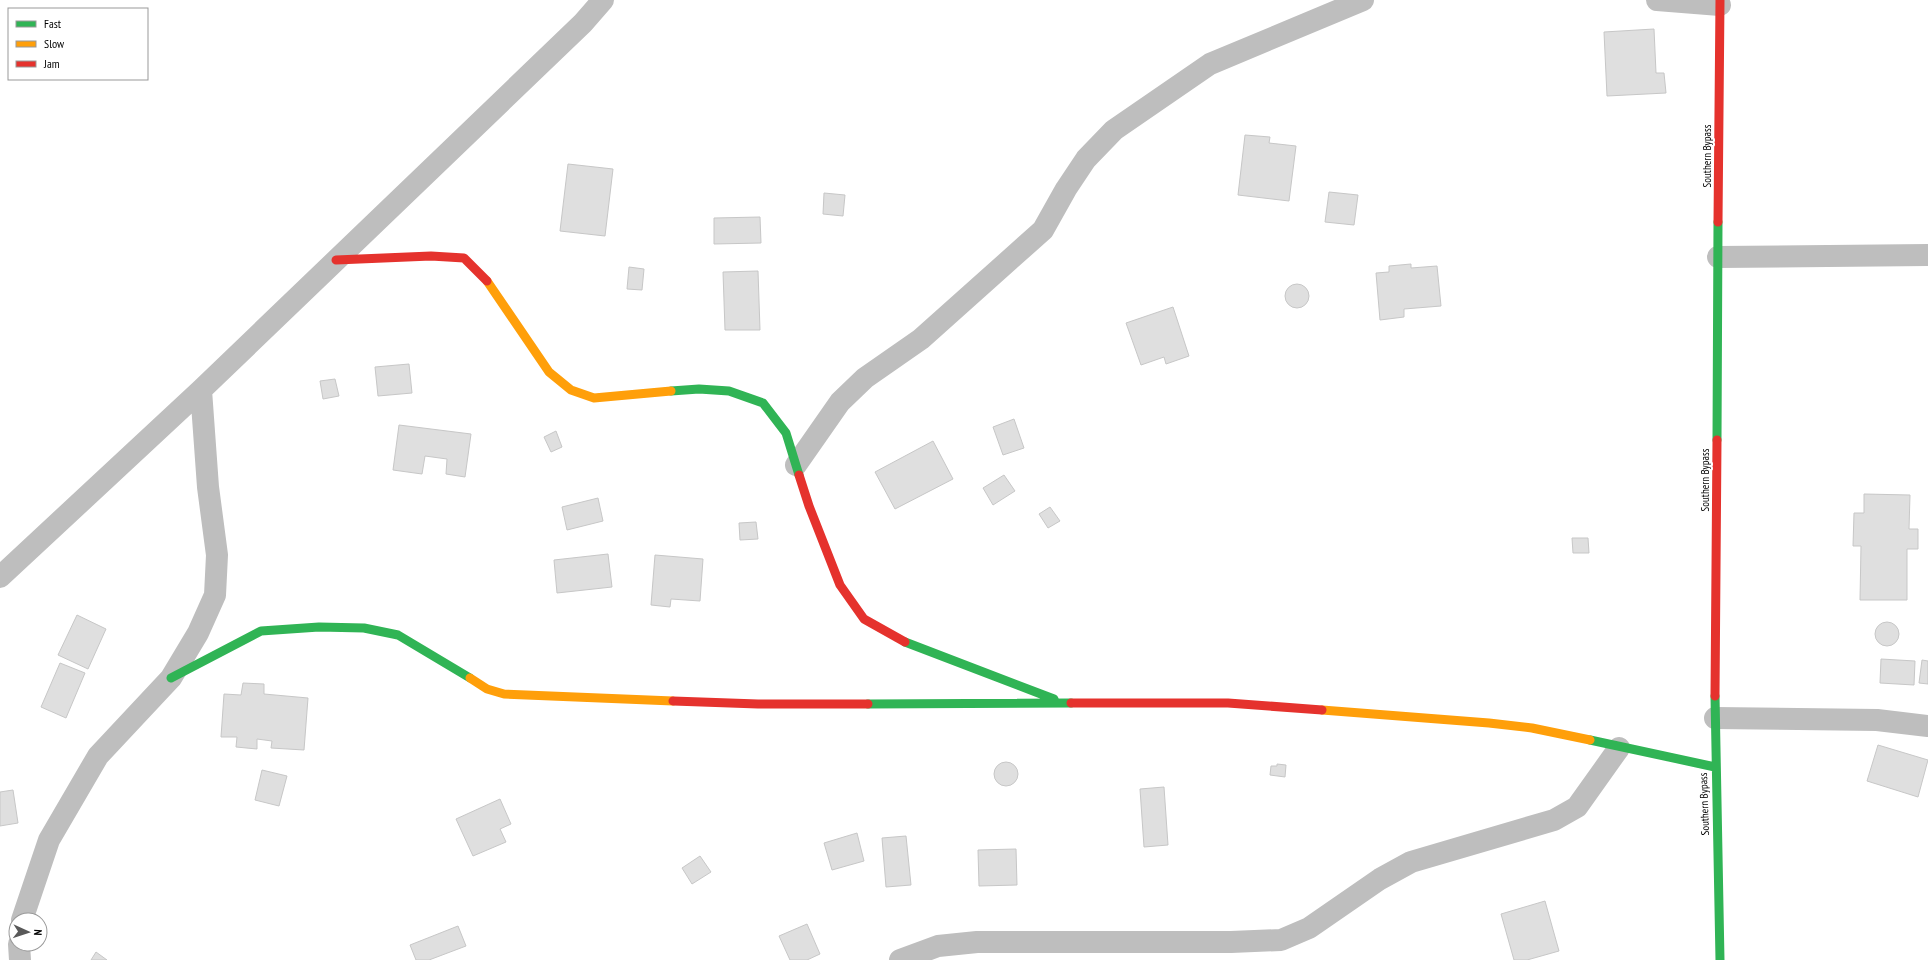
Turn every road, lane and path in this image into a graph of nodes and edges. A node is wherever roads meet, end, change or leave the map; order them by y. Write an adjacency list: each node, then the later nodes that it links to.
1 (603, 0): 7 (street)
2 (1363, 0): 9 (street)
3 (1657, 0): 4 (street)
4 (1720, 3): 6 (street, Southern Bypass)
5 (1928, 254): 6 (street)
6 (1718, 257): 13 (street, Southern Bypass)
7 (336, 260): 8 (street); 9 (street)
8 (201, 390): 10 (street); 11 (street)
9 (796, 465): 12 (street)
10 (0, 577)
11 (171, 678): 12 (street); 17 (street)
12 (1066, 704): 15 (street)
13 (1715, 718): 14 (street); 16 (street, Southern Bypass)
14 (1928, 726)
15 (1619, 748): 16 (street); 18 (street)
16 (1715, 768): 19 (street, Southern Bypass)
17 (25, 912)
18 (900, 960)
19 (1720, 960)

